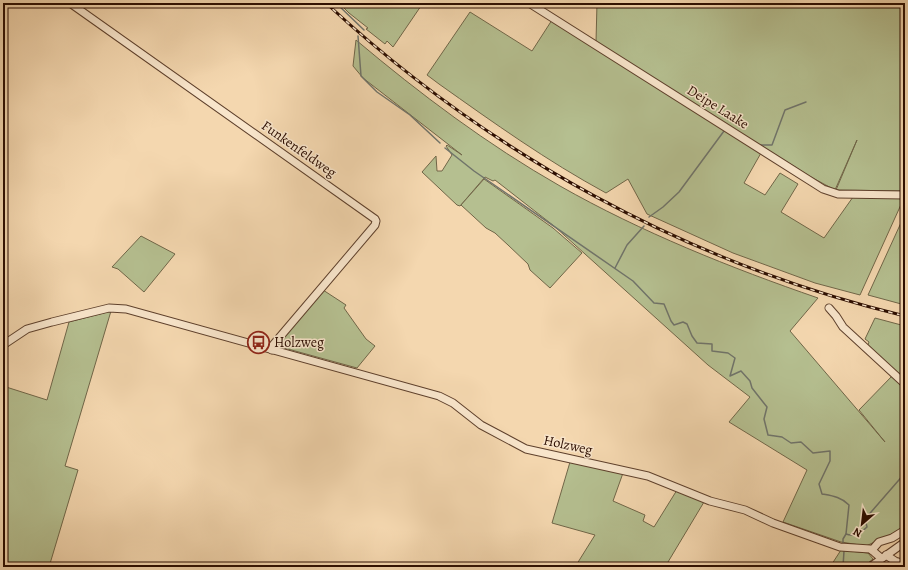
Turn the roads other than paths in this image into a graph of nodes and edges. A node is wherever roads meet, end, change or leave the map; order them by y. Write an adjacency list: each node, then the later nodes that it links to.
1 (70, 3): 6 (street, Funkenfeldweg)
2 (529, 3): 3 (street, Deipe Laake)
3 (905, 196)
4 (829, 308): 7 (street)
5 (3, 345): 6 (street, Holzweg)
6 (272, 350): 10 (street, Holzweg)
7 (905, 384)
8 (905, 530): 10 (street)
9 (905, 542): 11 (street)
10 (872, 550): 11 (street)
11 (884, 557): 12 (street); 13 (street)
12 (905, 564)
13 (870, 567)

